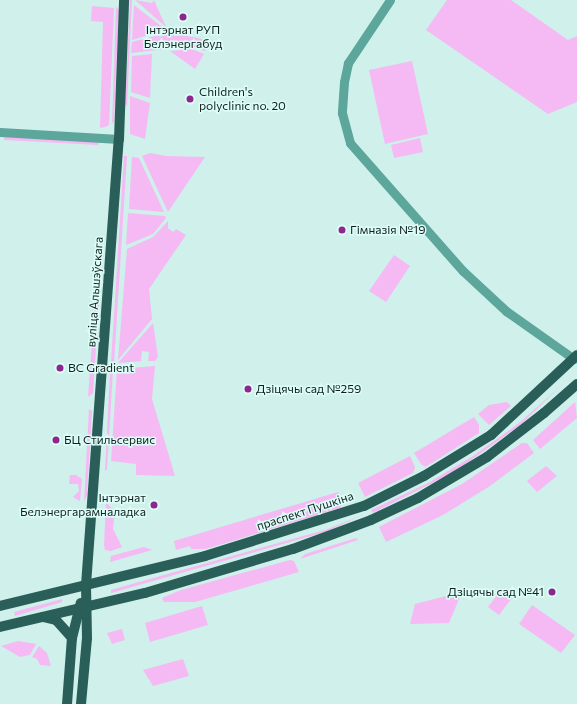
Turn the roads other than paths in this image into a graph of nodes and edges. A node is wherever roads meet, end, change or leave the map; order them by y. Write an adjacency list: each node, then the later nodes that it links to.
1 (124, 0): 4 (main road, вуліца Альшэўскага)
2 (390, 0): 5 (street)
3 (0, 132): 4 (street)
4 (119, 139): 7 (main road, вуліца Альшэўскага)
5 (576, 359): 7 (main road, праспект Пушкіна)
6 (575, 387): 9 (main road)
7 (86, 585): 8 (main road, праспект Пушкіна); 9 (main road, вуліца Альшэўскага)
8 (0, 606)
9 (83, 607): 10 (main road); 12 (main road, вуліца Альшэўскага); 14 (main road, вуліца Альшэўскага)
10 (40, 616): 11 (main road); 12 (main road)
11 (0, 627)
12 (72, 638): 13 (main road, вуліца Альшэўскага)
13 (67, 704)
14 (81, 704)

